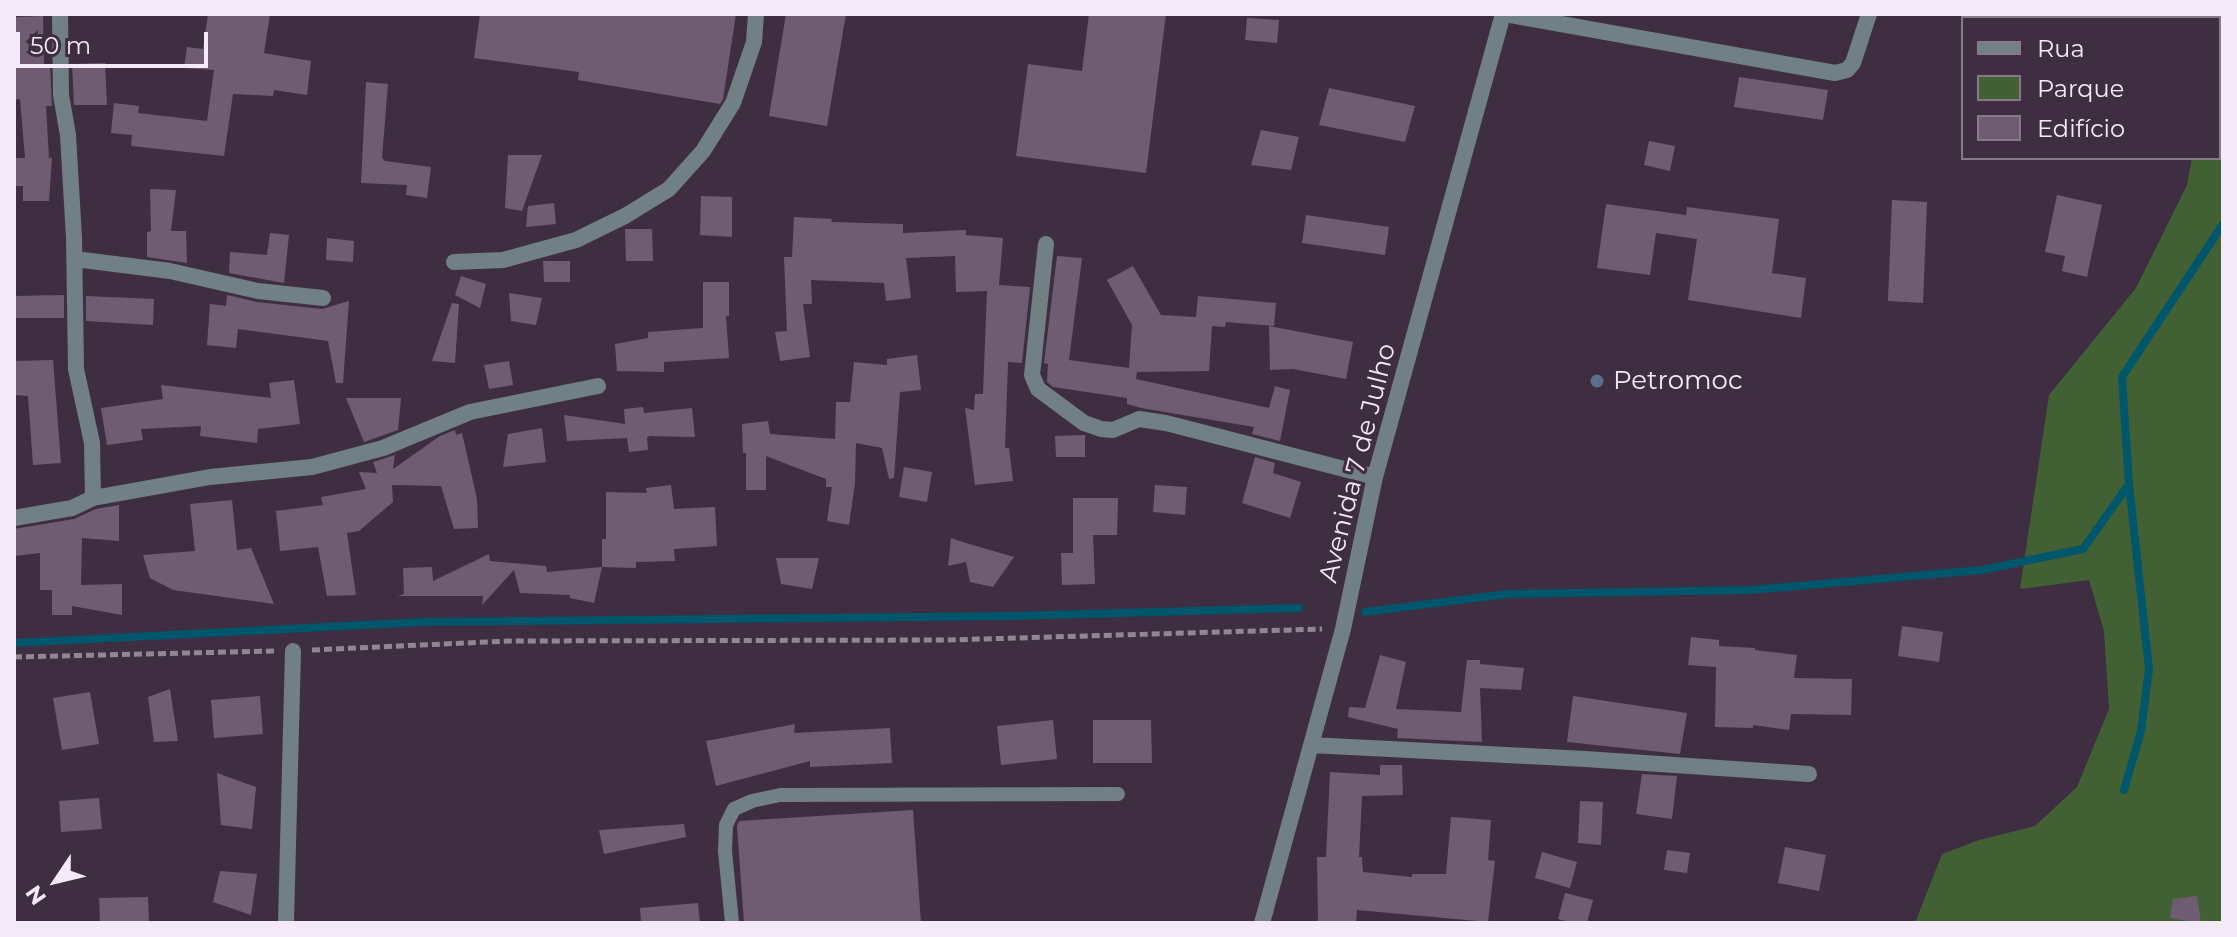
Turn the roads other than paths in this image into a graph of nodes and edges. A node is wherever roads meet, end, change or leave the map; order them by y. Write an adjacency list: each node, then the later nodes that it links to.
1 (60, 14): 6 (street)
2 (756, 14): 7 (street)
3 (1504, 14): 4 (street); 10 (street, Avenida 7 de Julho)
4 (1869, 14)
5 (1046, 244): 10 (street)
6 (75, 259): 8 (street); 11 (street)
7 (454, 262)
8 (323, 298)
9 (598, 386): 11 (street)
10 (1375, 477): 14 (street, Avenida 7 de Julho)
11 (93, 498): 12 (street)
12 (14, 518)
13 (293, 651): 17 (street)
14 (1311, 745): 15 (street); 19 (street, Avenida 7 de Julho)
15 (1809, 774)
16 (1118, 794): 18 (lane)
17 (286, 923)
18 (732, 923)
19 (1262, 923)

